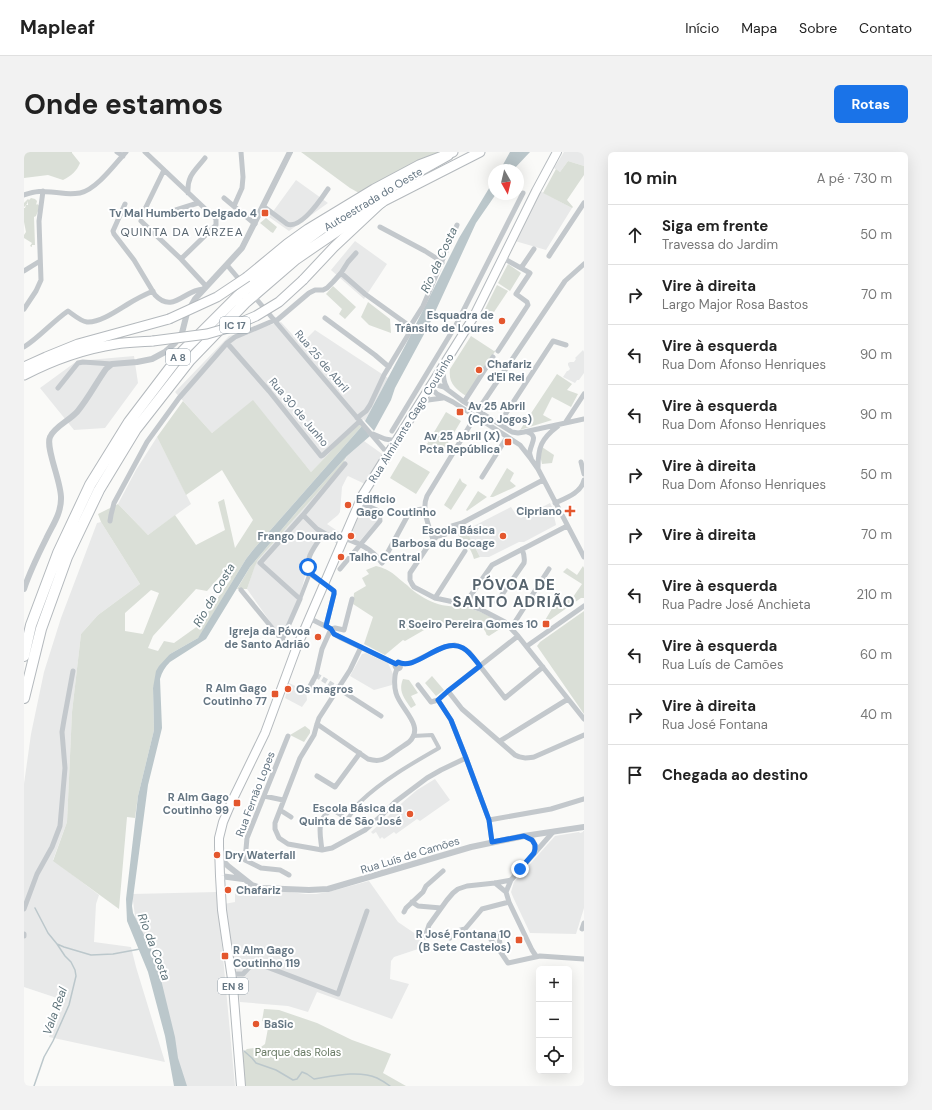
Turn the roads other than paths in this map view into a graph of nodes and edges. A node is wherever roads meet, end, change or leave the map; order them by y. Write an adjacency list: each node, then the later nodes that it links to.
1 (117, 152): 8 (street)
2 (145, 152): 10 (street)
3 (241, 152): 21 (street)
4 (290, 152): 22 (street)
5 (480, 152): 17 (highway, IC 17)
6 (557, 152): 28 (main road, Rua Almirante Gago Coutinho / EN 8)
7 (451, 153): 41 (highway); 126 (highway, Autoestrada do Oeste / A 8)
8 (124, 154): 12 (street)
9 (205, 158): 13 (street)
10 (164, 170): 13 (street); 18 (street)
11 (328, 189): 22 (street)
12 (43, 191): 14 (street); 34 (street)
13 (188, 193): 18 (street)
14 (24, 195)
15 (224, 198): 21 (street)
16 (519, 200): 27 (street)
17 (382, 202): 60 (highway, IC 17, bridge); 135 (highway, Autoestrada do Oeste / A 8)
18 (198, 203): 33 (street)
19 (584, 203): 31 (street)
20 (125, 204): 43 (street)
21 (234, 206): 24 (street)
22 (264, 206): 24 (street)
23 (141, 221): 33 (street)
24 (255, 224): 37 (street)
25 (457, 225): 35 (street)
26 (380, 227): 35 (street)
27 (498, 242): 28 (street); 52 (street)
28 (508, 247): 32 (main road, Rua Almirante Gago Coutinho / EN 8)
29 (534, 249): 38 (street)
30 (356, 253): 40 (street)
31 (549, 256)
32 (503, 258): 38 (street); 54 (main road, Rua Almirante Gago Coutinho / EN 8)
33 (181, 259): 42 (street)
34 (40, 261): 39 (street); 45 (street)
35 (442, 263): 48 (street)
36 (584, 264): 68 (street)
37 (227, 265): 41 (street); 42 (street)
38 (521, 268): 53 (street)
39 (24, 271)
40 (340, 273): 47 (street); 48 (street)
41 (243, 278): 57 (highway, bridge)
42 (205, 288): 43 (street); 56 (street)
43 (153, 291): 51 (street)
44 (258, 301): 47 (street, Rua 25 de Abril)
45 (24, 309)
46 (325, 318): 58 (street)
47 (275, 320): 49 (street); 71 (street, Rua 25 de Abril)
48 (411, 327): 58 (street)
49 (227, 343): 71 (street, Rua 30 de Junho); 97 (street)
50 (566, 345): 73 (street)
51 (24, 347)
52 (442, 349): 54 (street); 76 (street)
53 (498, 351)
54 (451, 354): 59 (main road, Rua Almirante Gago Coutinho / EN 8)
55 (493, 357): 66 (street)
56 (112, 364): 62 (street); 110 (street)
57 (24, 367)
58 (389, 367): 71 (street)
59 (443, 367): 61 (main road, Rua Almirante Gago Coutinho / EN 8); 63 (street)
60 (24, 375)
61 (432, 385): 63 (street); 65 (street); 67 (main road, Rua Almirante Gago Coutinho / EN 8)
62 (58, 388)
63 (449, 392): 65 (street); 66 (street)
64 (584, 394): 72 (street)
65 (446, 398): 67 (street); 69 (street)
66 (464, 402): 68 (street)
67 (420, 403): 81 (main road, Rua Almirante Gago Coutinho / EN 8)
68 (478, 410): 73 (street)
69 (475, 417): 79 (street); 95 (street)
70 (584, 419): 72 (street)
71 (359, 420): 78 (street, Rua 25 de Abril)
72 (565, 423): 74 (street)
73 (499, 424): 77 (street)
74 (559, 425): 75 (street); 88 (street)
75 (539, 429): 77 (street); 80 (street)
76 (392, 431)
77 (525, 432): 80 (street); 82 (street)
78 (372, 434): 81 (street); 84 (street, Rua 25 de Abril)
79 (507, 437): 82 (street); 90 (street)
80 (534, 438): 83 (street)
81 (397, 440): 84 (main road, Rua Almirante Gago Coutinho / EN 8)
82 (518, 444): 83 (street); 85 (street)
83 (532, 445): 85 (street)
84 (388, 454): 93 (main road, Rua Almirante Gago Coutinho / EN 8)
85 (531, 458): 88 (street)
86 (581, 462): 89 (street)
87 (345, 464): 96 (street)
88 (538, 470): 91 (street)
89 (584, 474)
90 (482, 477)
91 (543, 480): 94 (street); 101 (street)
92 (584, 480): 94 (street)
93 (359, 502): 100 (main road, Rua Almirante Gago Coutinho / EN 8); 102 (street)
94 (555, 503): 98 (street)
95 (424, 509): 101 (street); 102 (street)
96 (303, 515): 99 (street); 113 (street)
97 (110, 521)
98 (567, 526): 103 (street); 105 (street)
99 (324, 533): 100 (street); 108 (street)
100 (343, 540): 102 (street); 109 (main road, Rua Almirante Gago Coutinho / EN 8)
101 (433, 540): 112 (street)
102 (360, 544): 106 (street)
103 (522, 549): 115 (street); 116 (street)
104 (465, 551): 112 (street)
105 (584, 557)
106 (340, 569)
107 (549, 569): 120 (street)
108 (310, 573): 109 (street); 113 (street)
109 (325, 584): 118 (main road, Rua Almirante Gago Coutinho / EN 8); 119 (street)
110 (24, 589)
111 (241, 590): 122 (street)
112 (435, 598): 116 (street)
113 (300, 599): 122 (street)
114 (352, 599): 119 (street)
115 (497, 602)
116 (468, 605): 120 (street)
117 (584, 606): 123 (street)
118 (310, 618): 119 (street); 125 (main road, Rua Almirante Gago Coutinho / EN 8)
119 (328, 628): 124 (street); 133 (street)
120 (511, 628): 121 (street)
121 (518, 636): 123 (street); 128 (street)
122 (282, 640): 125 (street)
123 (527, 646): 129 (street)
124 (361, 647): 127 (street); 132 (street)
125 (296, 649): 159 (main road, Rua Almirante Gago Coutinho / EN 8)
126 (24, 656)
127 (398, 666): 128 (street); 143 (street)
128 (480, 666): 129 (street); 134 (street)
129 (543, 667): 136 (street)
130 (73, 672): 175 (street)
131 (418, 685): 137 (street)
132 (338, 689): 138 (street); 140 (street)
133 (308, 690)
134 (448, 691): 137 (street); 144 (street)
135 (24, 698)
136 (568, 699): 139 (street); 144 (street)
137 (438, 700): 146 (street)
138 (381, 716)
139 (584, 719)
140 (317, 724): 145 (street); 150 (street)
141 (584, 735): 144 (street)
142 (288, 736): 148 (street, Rua Fernão Lopes)
143 (413, 736): 145 (street); 151 (street)
144 (500, 741)
145 (360, 753): 147 (street)
146 (466, 758): 154 (street); 160 (street)
147 (317, 776)
148 (264, 796): 150 (street); 164 (street, Rua Fernão Lopes)
149 (584, 799): 154 (street)
150 (283, 800): 152 (street)
151 (331, 809): 160 (street)
152 (280, 810): 153 (street); 160 (street)
153 (291, 817)
154 (489, 820): 158 (street)
155 (584, 827): 156 (street, Rua Luís de Camões)
156 (553, 832): 157 (street, Rua Luís de Camões); 161 (street)
157 (524, 836): 158 (street, Rua Luís de Camões); 161 (street)
158 (492, 842): 167 (street, Rua Luís de Camões)
159 (219, 846): 162 (street, Rua Luís de Camões); 165 (main road, Rua Almirante Gago Coutinho / EN 8)
160 (322, 850)
161 (534, 853): 168 (street)
162 (235, 871): 165 (street); 167 (street, Rua Luís de Camões)
163 (443, 871): 172 (street)
164 (289, 875)
165 (220, 876): 166 (street, Rua Luís de Camões); 170 (main road, Rua Almirante Gago Coutinho / EN 8)
166 (230, 878): 167 (street, Rua Luís de Camões); 170 (street)
167 (243, 879)
168 (511, 880): 169 (street); 171 (street)
169 (495, 884): 171 (street); 174 (street)
170 (220, 886): 185 (main road, Rua Almirante Gago Coutinho / EN 8)
171 (506, 892): 173 (street)
172 (412, 902): 174 (street); 177 (street)
173 (509, 902): 181 (street); 183 (street)
174 (441, 908): 180 (street)
175 (24, 909)
176 (367, 911): 185 (street)
177 (404, 912)
178 (584, 923): 179 (street)
179 (582, 929)
180 (426, 937)
181 (450, 938)
182 (500, 951): 183 (street)
183 (536, 956): 184 (street)
184 (584, 959)
185 (232, 974): 186 (main road, Rua Almirante Gago Coutinho / EN 8)
186 (241, 1086)

